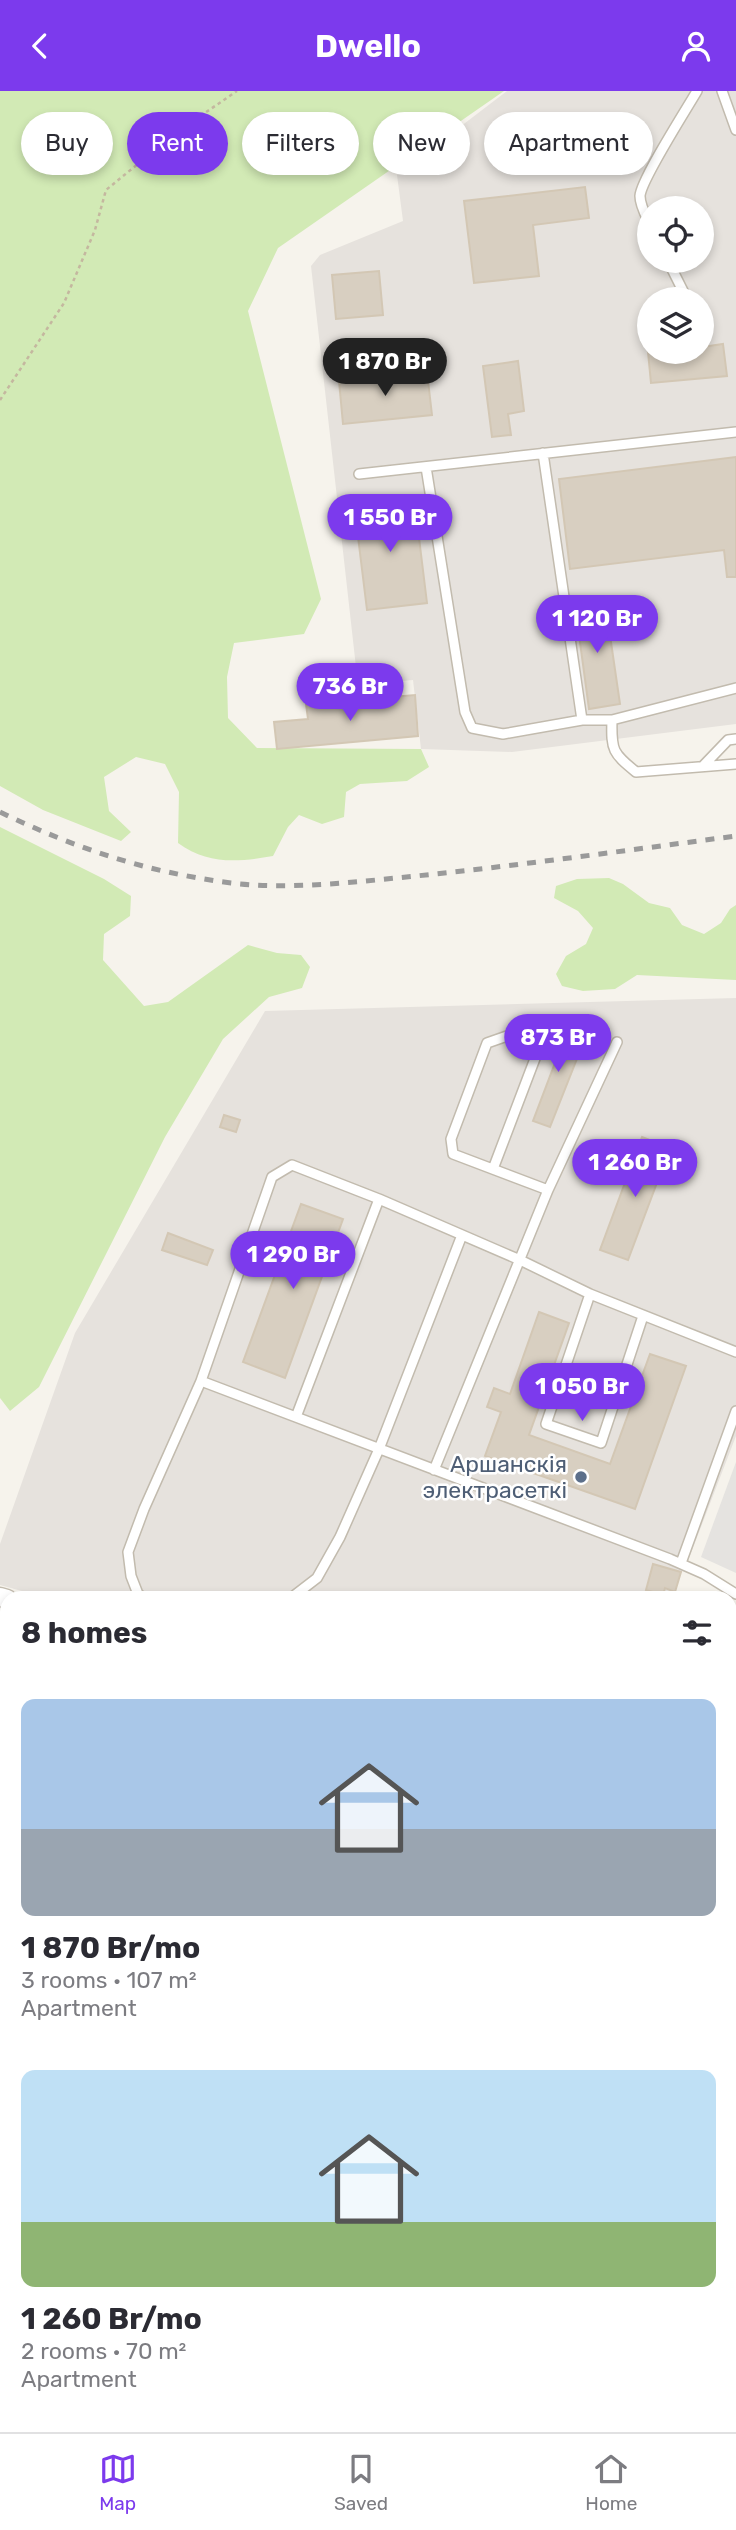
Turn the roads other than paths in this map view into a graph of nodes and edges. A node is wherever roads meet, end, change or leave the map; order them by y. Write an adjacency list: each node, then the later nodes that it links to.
1 (697, 91): 4 (lane)
2 (722, 91): 3 (lane)
3 (736, 129)
4 (640, 196)
5 (736, 432): 6 (lane)
6 (543, 453): 7 (lane); 10 (lane)
7 (426, 467): 8 (lane); 10 (lane)
8 (359, 474)
9 (736, 688): 11 (lane)
10 (582, 720): 11 (lane)
11 (612, 720): 14 (lane)
12 (736, 739): 14 (lane)
13 (736, 764): 14 (lane)
14 (703, 767)
15 (617, 1042): 17 (lane)
16 (493, 1169): 16 (lane); 17 (lane)
17 (548, 1190): 20 (lane)
18 (379, 1199): 19 (lane); 24 (lane); 26 (lane)
19 (462, 1235): 20 (lane); 27 (lane)
20 (520, 1260): 21 (lane); 28 (lane)
21 (590, 1294): 22 (lane); 22 (lane)
22 (643, 1317): 23 (lane)
23 (736, 1352)
24 (201, 1381): 26 (lane); 30 (lane)
25 (736, 1411): 29 (lane)
26 (296, 1417): 27 (lane)
27 (379, 1449): 28 (lane); 31 (lane)
28 (434, 1470): 29 (lane)
29 (681, 1563): 32 (lane)
30 (137, 1591)
31 (299, 1591)
32 (731, 1591)

